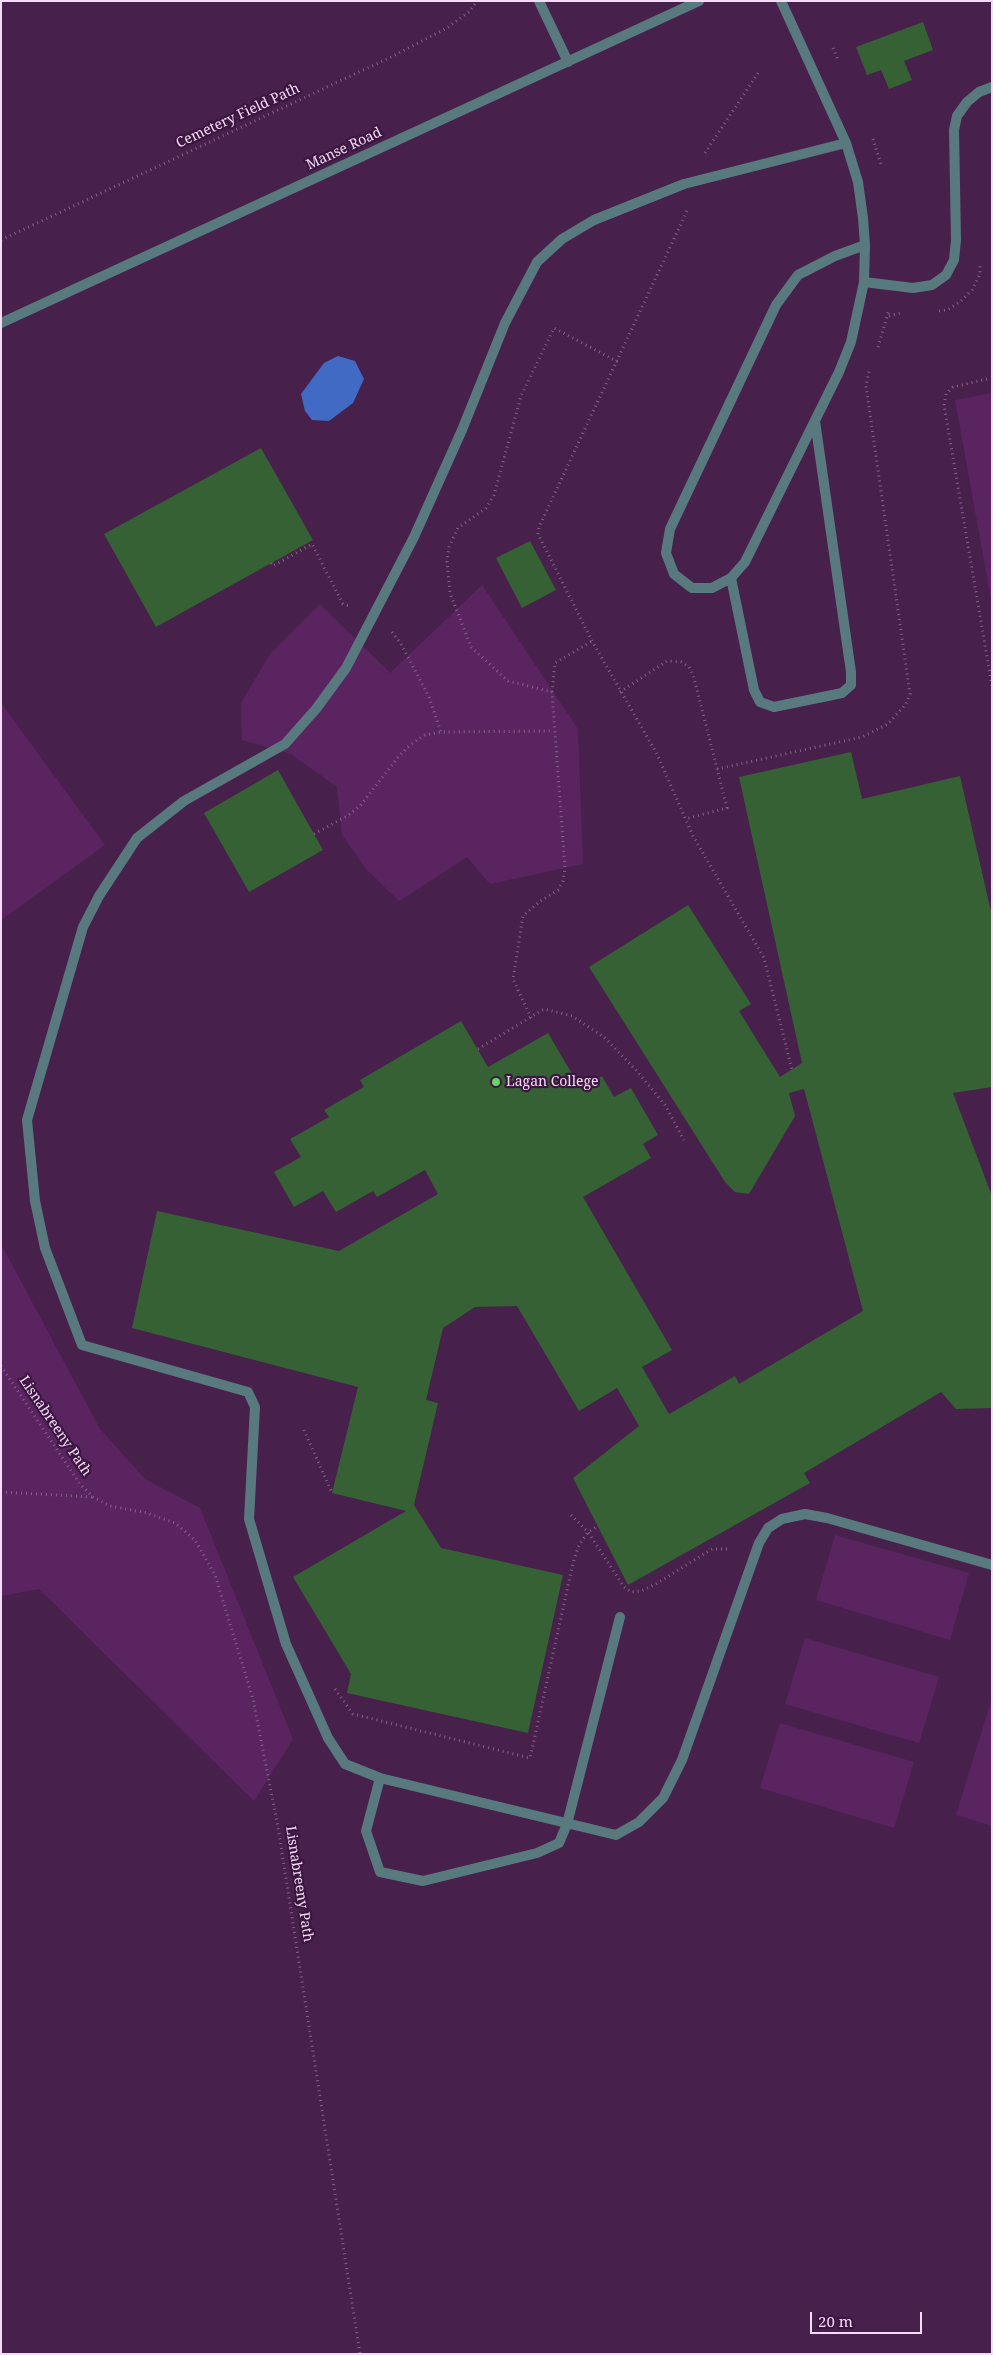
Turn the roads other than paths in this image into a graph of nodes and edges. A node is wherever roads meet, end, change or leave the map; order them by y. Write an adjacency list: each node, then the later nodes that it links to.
1 (539, 1): 4 (street)
2 (698, 1): 4 (street, Manse Road)
3 (781, 1): 6 (street)
4 (568, 62): 9 (street, Manse Road)
5 (992, 87): 8 (street)
6 (846, 142): 7 (street); 14 (street)
7 (865, 245): 8 (street); 11 (street)
8 (864, 282): 10 (street)
9 (1, 323)
10 (815, 421): 11 (street); 11 (street)
11 (730, 578)
12 (992, 1566): 15 (street)
13 (620, 1617): 15 (street)
14 (380, 1778): 15 (street); 15 (street)
15 (567, 1824)

